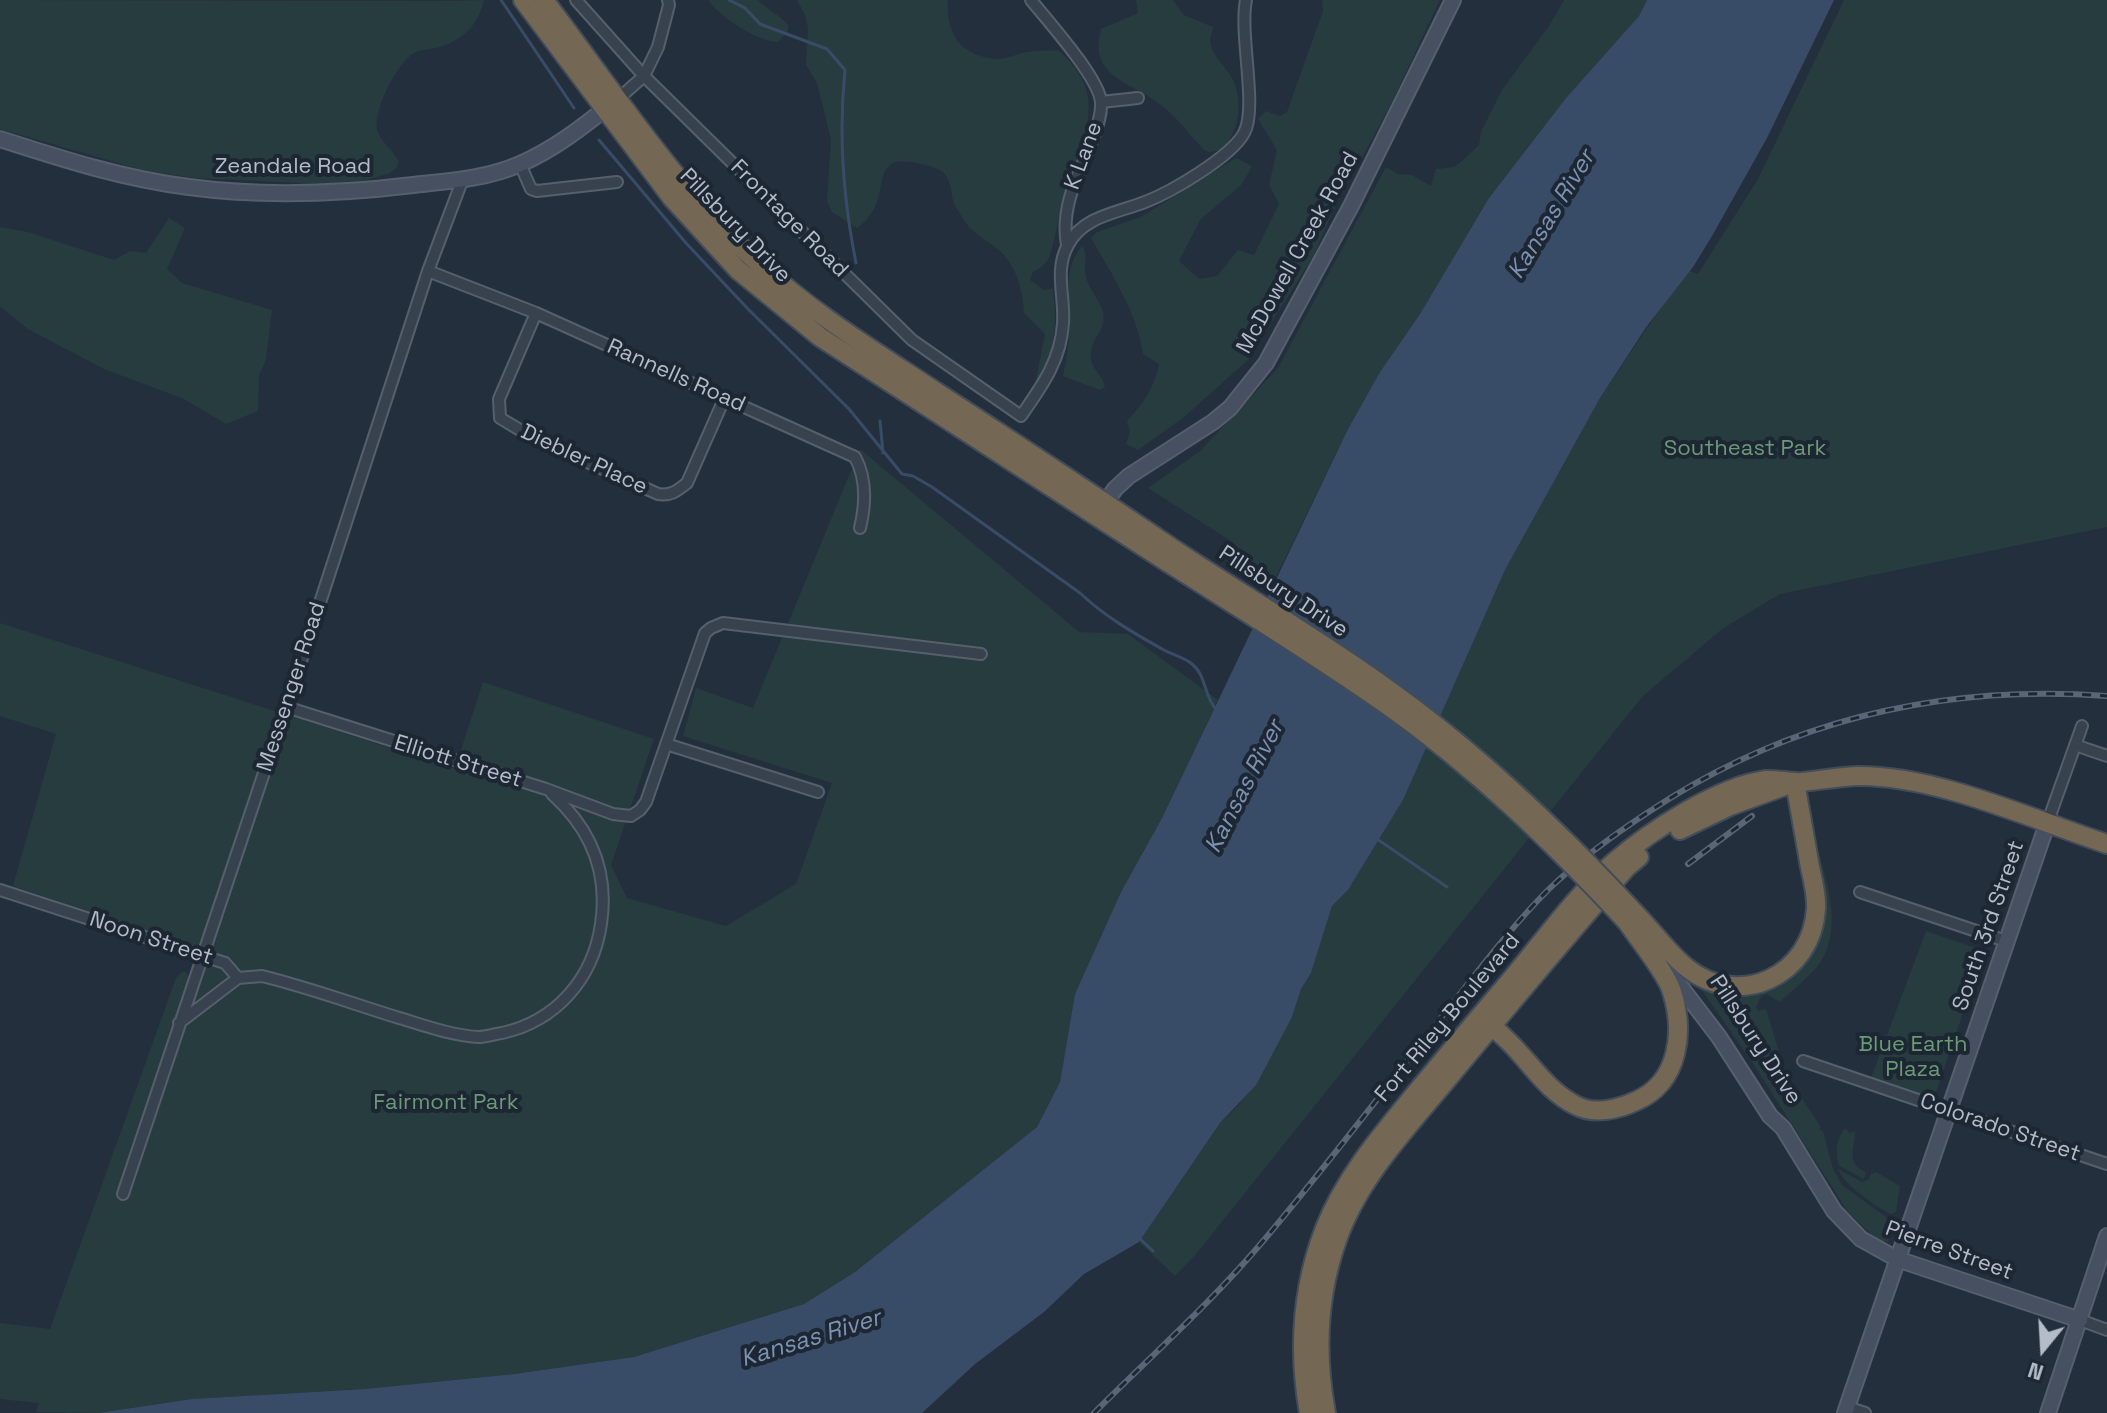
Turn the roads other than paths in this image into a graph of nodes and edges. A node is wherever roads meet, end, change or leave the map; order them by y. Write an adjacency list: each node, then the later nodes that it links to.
1 (523, 0): 11 (highway, Pillsbury Drive)
2 (544, 0): 11 (highway, Pillsbury Drive)
3 (576, 0): 8 (street, Frontage Road)
4 (668, 0): 8 (street)
5 (1031, 0): 10 (street)
6 (1246, 0): 16 (street)
7 (1453, 0): 21 (main road, McDowell Creek Road)
8 (644, 76): 11 (street); 20 (street, Frontage Road)
9 (1138, 98): 10 (street, K Lane)
10 (1101, 102): 16 (street, K Lane)
11 (611, 104): 13 (main road, Zeandale Road); 21 (highway, Pillsbury Drive)
12 (0, 139): 14 (main road, Zeandale Road)
13 (520, 164): 14 (main road, Zeandale Road); 15 (street)
14 (462, 181): 17 (street, Messenger Road)
15 (617, 182)
16 (1067, 245): 20 (street, K Lane)
17 (428, 271): 18 (street, Rannells Road); 24 (street, Messenger Road)
18 (536, 313): 19 (street, Rannells Road); 19 (street, Diebler Place)
19 (725, 397): 22 (street, Rannells Road)
20 (1021, 416)
21 (1100, 510): 36 (highway, Pillsbury Drive, bridge)
22 (860, 528)
23 (981, 654): 26 (street)
24 (286, 707): 30 (street, Elliott Street); 38 (street, Messenger Road)
25 (2082, 726): 27 (street, South 3rd Street)
26 (666, 744): 30 (street, Elliott Street); 31 (street)
27 (2075, 745): 28 (street); 32 (street, South 3rd Street)
28 (2107, 756)
29 (1795, 782): 32 (highway, Fort Riley Boulevard); 36 (highway); 40 (highway, Fort Riley Boulevard)
30 (546, 789): 39 (street, Noon Street)
31 (818, 792)
32 (2047, 824): 33 (highway, Fort Riley Boulevard); 37 (main road, South 3rd Street)
33 (2107, 844)
34 (0, 890): 38 (street, Noon Street)
35 (1860, 892): 37 (street)
36 (1632, 918): 40 (highway); 44 (main road, Pillsbury Drive)
37 (2006, 941): 43 (main road, South 3rd Street)
38 (202, 956): 39 (street, Noon Street); 41 (street, Messenger Road)
39 (238, 978): 41 (street)
40 (1485, 1022): 52 (highway, Fort Riley Boulevard); 53 (highway, Fort Riley Boulevard)
41 (179, 1023): 46 (street, Messenger Road)
42 (1803, 1061): 43 (street, Colorado Street)
43 (1949, 1112): 45 (street, Colorado Street); 48 (main road, South 3rd Street)
44 (1783, 1128): 48 (main road, Pierre Street)
45 (2107, 1164)
46 (123, 1194)
47 (2107, 1236): 49 (main road)
48 (1897, 1259): 49 (main road, Pierre Street); 51 (main road, South 3rd Street)
49 (2080, 1320): 50 (street, Pierre Street); 55 (main road)
50 (2107, 1330)
51 (1846, 1410): 54 (street)
52 (1309, 1413)
53 (1326, 1413)
54 (1865, 1413)
55 (2048, 1413)

